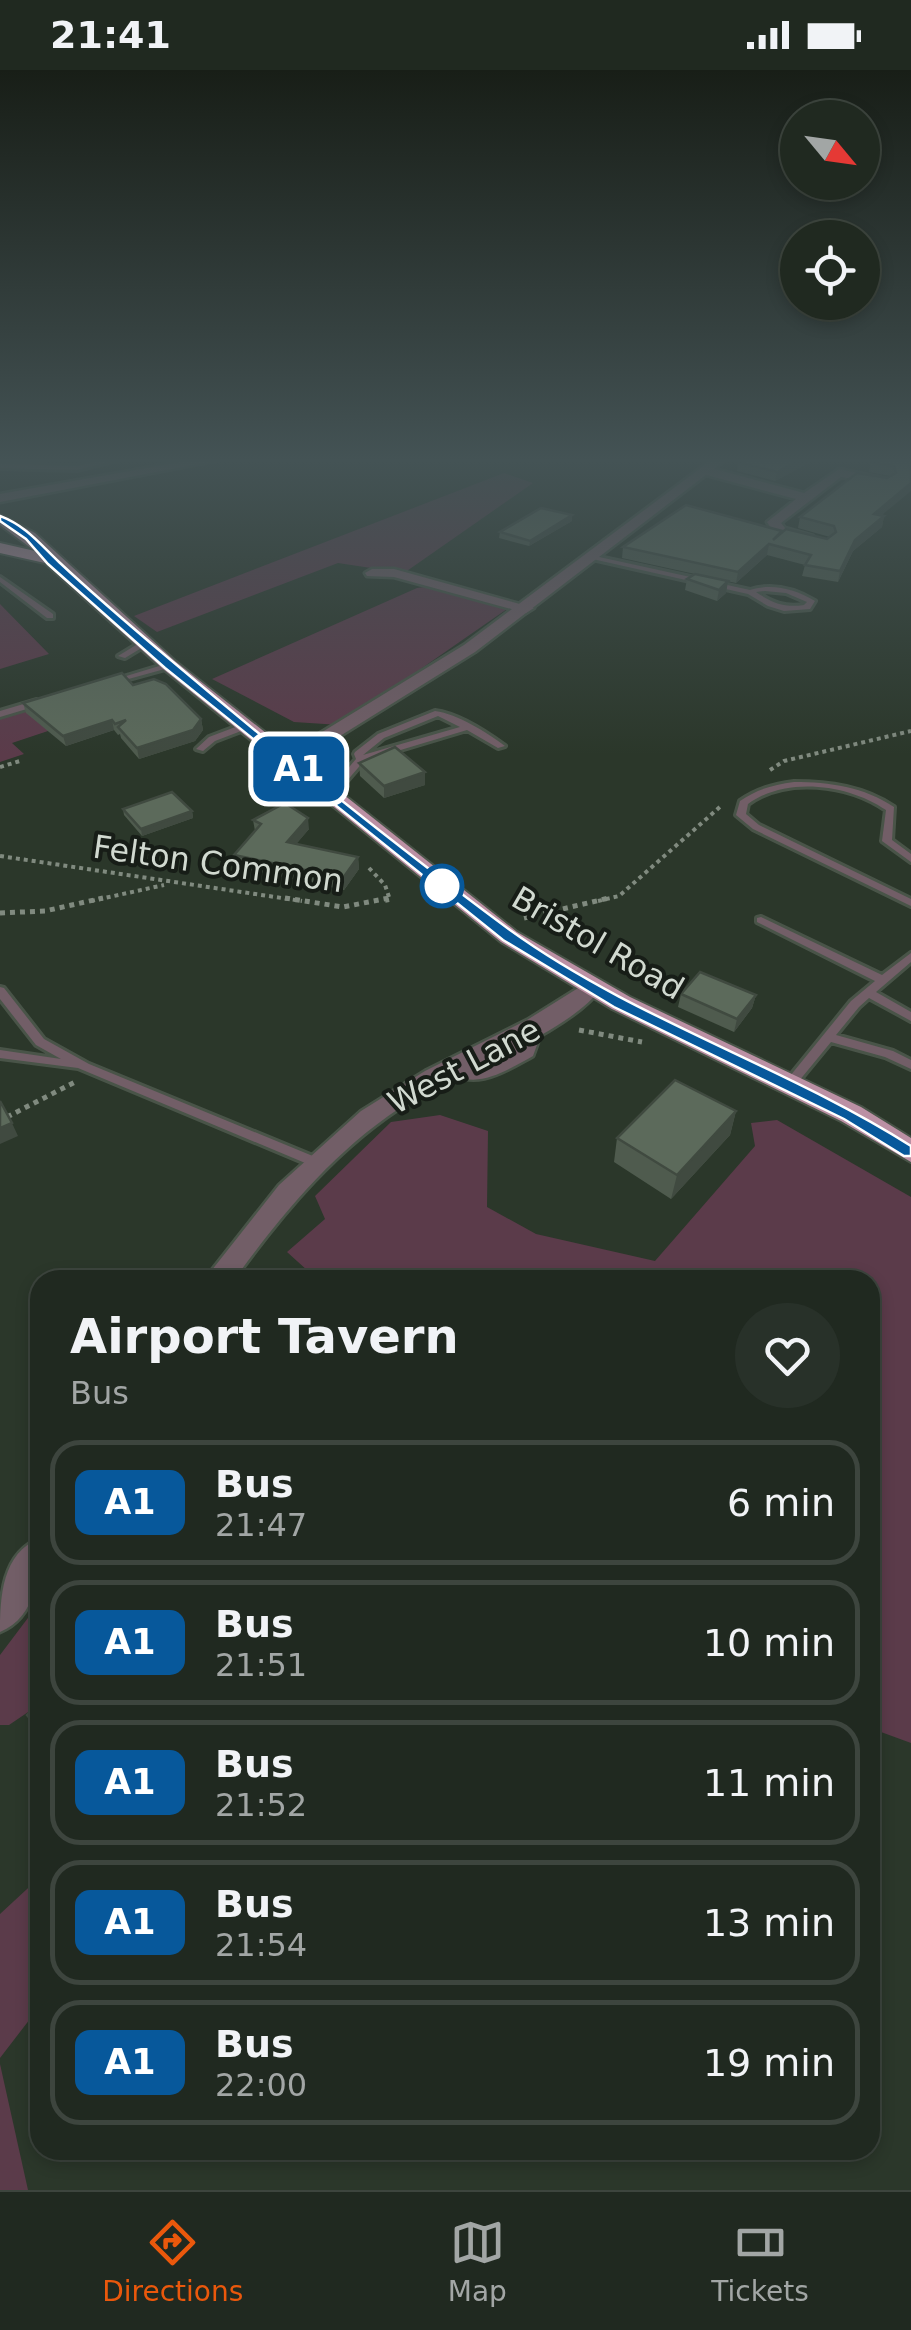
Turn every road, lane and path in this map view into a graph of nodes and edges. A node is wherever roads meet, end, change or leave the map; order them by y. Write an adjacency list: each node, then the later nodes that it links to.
1 (41, 557): 3 (highway, Bristol Road)
2 (590, 558): 6 (lane); 7 (street)
3 (50, 559): 9 (highway, Bristol Road)
4 (372, 573): 7 (street)
5 (0, 579): 8 (lane)
6 (750, 592): 6 (lane)
7 (526, 608): 21 (street)
8 (50, 616)
9 (144, 644): 10 (lane); 11 (highway, Bristol Road)
10 (122, 656)
11 (169, 665): 12 (lane); 15 (highway, Bristol Road)
12 (100, 685)
13 (52, 698): 14 (lane)
14 (0, 714)
15 (246, 726): 19 (lane); 21 (highway, Bristol Road)
16 (468, 726): 18 (lane); 20 (lane); 20 (lane)
17 (911, 731): 24 (path)
18 (502, 746)
19 (200, 749)
20 (361, 759): 25 (lane)
21 (289, 760): 25 (highway, Bristol Road)
22 (20, 761): 23 (path)
23 (0, 767)
24 (769, 771)
25 (330, 795): 34 (highway, Bristol Road)
26 (726, 802): 34 (path)
27 (0, 856): 30 (path, Felton Common)
28 (911, 859): 31 (lane)
29 (368, 868): 30 (path, Felton Common)
30 (168, 884): 32 (path)
31 (911, 903)
32 (0, 913)
33 (762, 920): 36 (lane)
34 (493, 925): 37 (highway, Bristol Road)
35 (911, 956): 36 (lane)
36 (882, 980): 39 (lane)
37 (592, 987): 48 (highway, Bristol Road); 51 (street, West Lane)
38 (0, 991): 46 (lane)
39 (868, 992): 40 (lane); 42 (lane)
40 (911, 1018)
41 (572, 1030): 43 (path)
42 (828, 1037): 45 (lane); 48 (lane)
43 (658, 1046)
44 (0, 1054): 46 (lane)
45 (911, 1065)
46 (82, 1066): 47 (lane)
47 (96, 1072): 49 (path); 51 (lane)
48 (790, 1084): 50 (highway, Bristol Road)
49 (7, 1117)
50 (911, 1151)
51 (315, 1162): 52 (street, West Lane)
52 (226, 1270)
53 (30, 1568): 54 (street)
54 (5, 1602)

